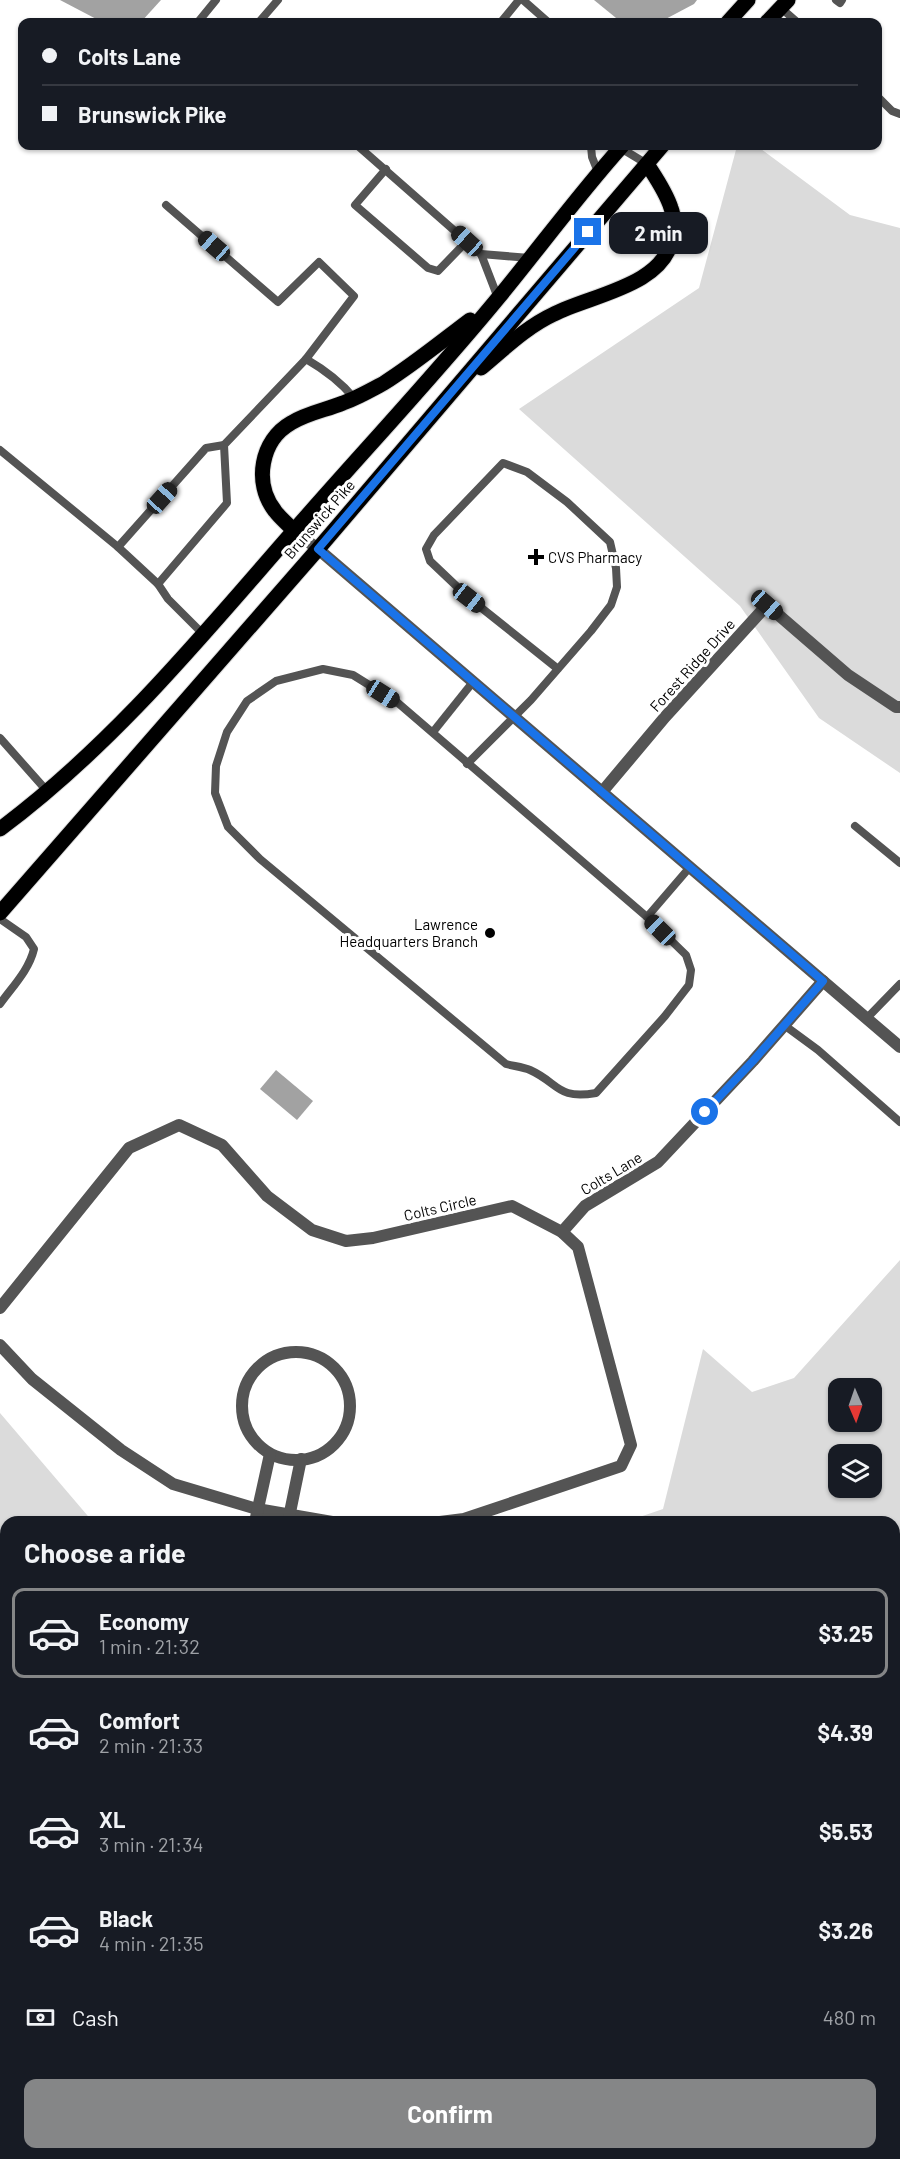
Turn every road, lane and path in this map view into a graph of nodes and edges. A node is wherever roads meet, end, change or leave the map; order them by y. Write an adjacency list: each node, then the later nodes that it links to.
1 (216, 0): 6 (lane)
2 (278, 0): 7 (lane)
3 (521, 0): 8 (lane); 9 (lane)
4 (748, 0): 10 (main road)
5 (784, 4): 11 (main road); 12 (lane)
6 (201, 18)
7 (262, 18)
8 (505, 18)
9 (543, 18)
10 (732, 18)
11 (771, 18)
12 (794, 18)
13 (882, 101): 14 (lane)
14 (900, 114)
15 (363, 150): 21 (lane)
16 (591, 150): 22 (lane)
17 (616, 150): 22 (main road, Brunswick Pike)
18 (625, 150): 20 (lane)
19 (659, 150): 20 (main road, Brunswick Pike)
20 (647, 164): 30 (main road, Brunswick Pike); 30 (main road)
21 (386, 169): 24 (lane); 24 (lane)
22 (598, 172): 26 (main road, Brunswick Pike)
23 (166, 205): 28 (lane)
24 (467, 241): 25 (lane)
25 (481, 254): 26 (lane); 27 (lane)
26 (530, 258): 27 (main road, Brunswick Pike)
27 (498, 298): 29 (main road); 33 (main road, Brunswick Pike)
28 (306, 359): 29 (lane); 31 (lane)
29 (354, 398): 33 (main road)
30 (441, 404): 35 (main road, Brunswick Pike)
31 (224, 445): 34 (lane); 36 (lane)
32 (0, 450): 34 (lane)
33 (294, 531): 35 (street); 37 (main road, Brunswick Pike)
34 (118, 547): 36 (lane)
35 (318, 549): 39 (street); 51 (main road, Brunswick Pike)
36 (158, 584): 37 (lane)
37 (203, 634): 45 (main road, Brunswick Pike)
38 (558, 669): 38 (lane); 41 (lane)
39 (473, 682): 41 (street); 42 (lane)
40 (900, 707): 46 (street, Forest Ridge Drive)
41 (513, 717): 44 (lane); 46 (street)
42 (433, 732): 44 (lane); 52 (lane)
43 (0, 738): 45 (lane)
44 (467, 764): 52 (lane)
45 (47, 791): 48 (main road, Brunswick Pike)
46 (602, 792): 50 (street)
47 (855, 826): 49 (lane)
48 (0, 829)
49 (900, 863)
50 (690, 867): 52 (lane); 54 (street)
51 (0, 913)
52 (647, 918)
53 (0, 919): 56 (lane)
54 (823, 981): 57 (street); 58 (street, Colts Lane)
55 (900, 984): 57 (lane)
56 (0, 1004)
57 (867, 1018): 59 (street)
58 (784, 1025): 60 (lane); 61 (street, Colts Lane)
59 (900, 1047)
60 (900, 1122)
61 (562, 1232): 62 (street, Colts Circle); 70 (street, Colts Circle)
62 (0, 1308)
63 (0, 1345): 66 (street)
64 (270, 1454): 65 (street); 65 (street); 66 (street)
65 (301, 1459): 69 (street)
66 (257, 1509): 67 (street); 68 (street)
67 (256, 1516)
68 (279, 1516)
69 (290, 1516)
70 (473, 1516)

